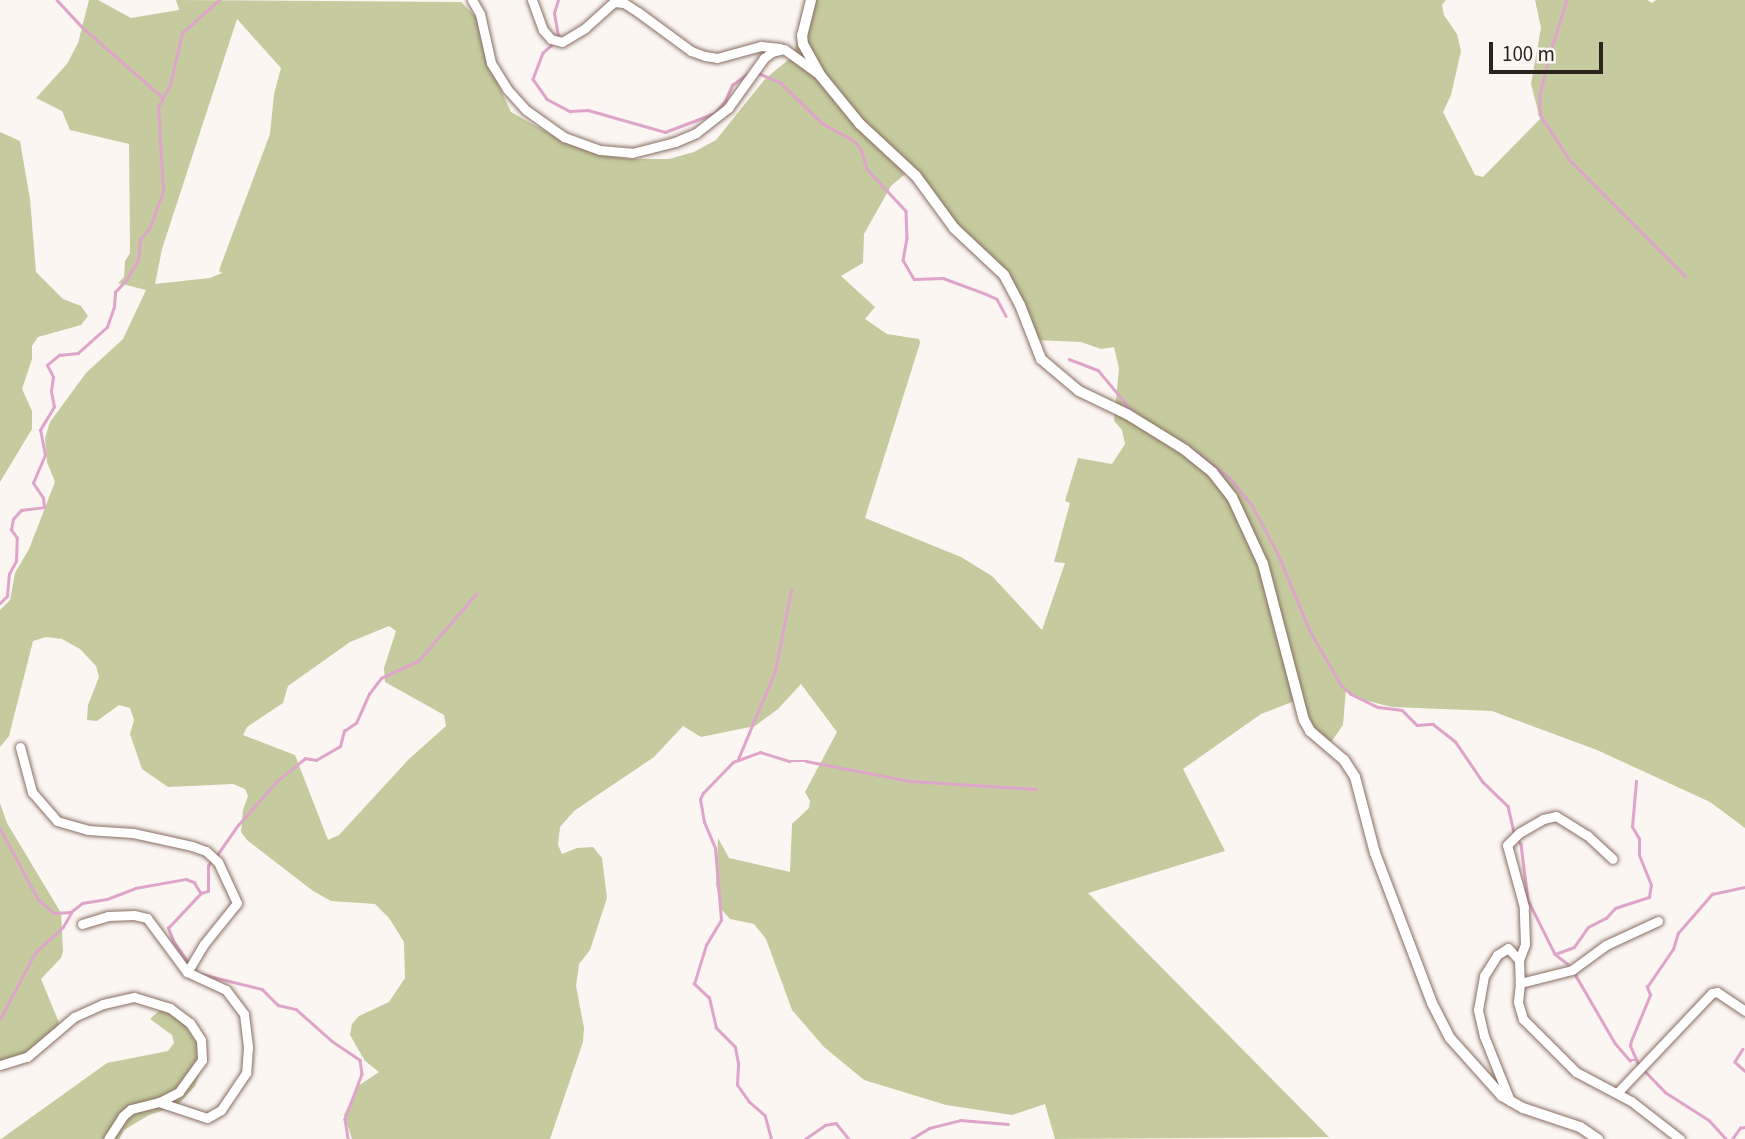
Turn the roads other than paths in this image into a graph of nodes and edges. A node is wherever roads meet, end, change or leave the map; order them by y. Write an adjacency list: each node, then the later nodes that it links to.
1 (472, 0): 4 (street)
2 (532, 0): 4 (street)
3 (811, 0): 5 (street)
4 (785, 49): 5 (street)
5 (820, 75): 16 (street)
6 (20, 747): 11 (street)
7 (1613, 859): 10 (street)
8 (1658, 921): 12 (street)
9 (82, 924): 11 (street)
10 (1519, 960): 12 (street); 16 (street)
11 (187, 972): 17 (street)
12 (1520, 982): 15 (street)
13 (1743, 1007): 15 (street)
14 (0, 1065): 17 (street)
15 (1617, 1093): 20 (street)
16 (1510, 1101): 19 (street)
17 (159, 1102): 18 (street)
18 (108, 1139)
19 (1598, 1139)
20 (1681, 1139)

